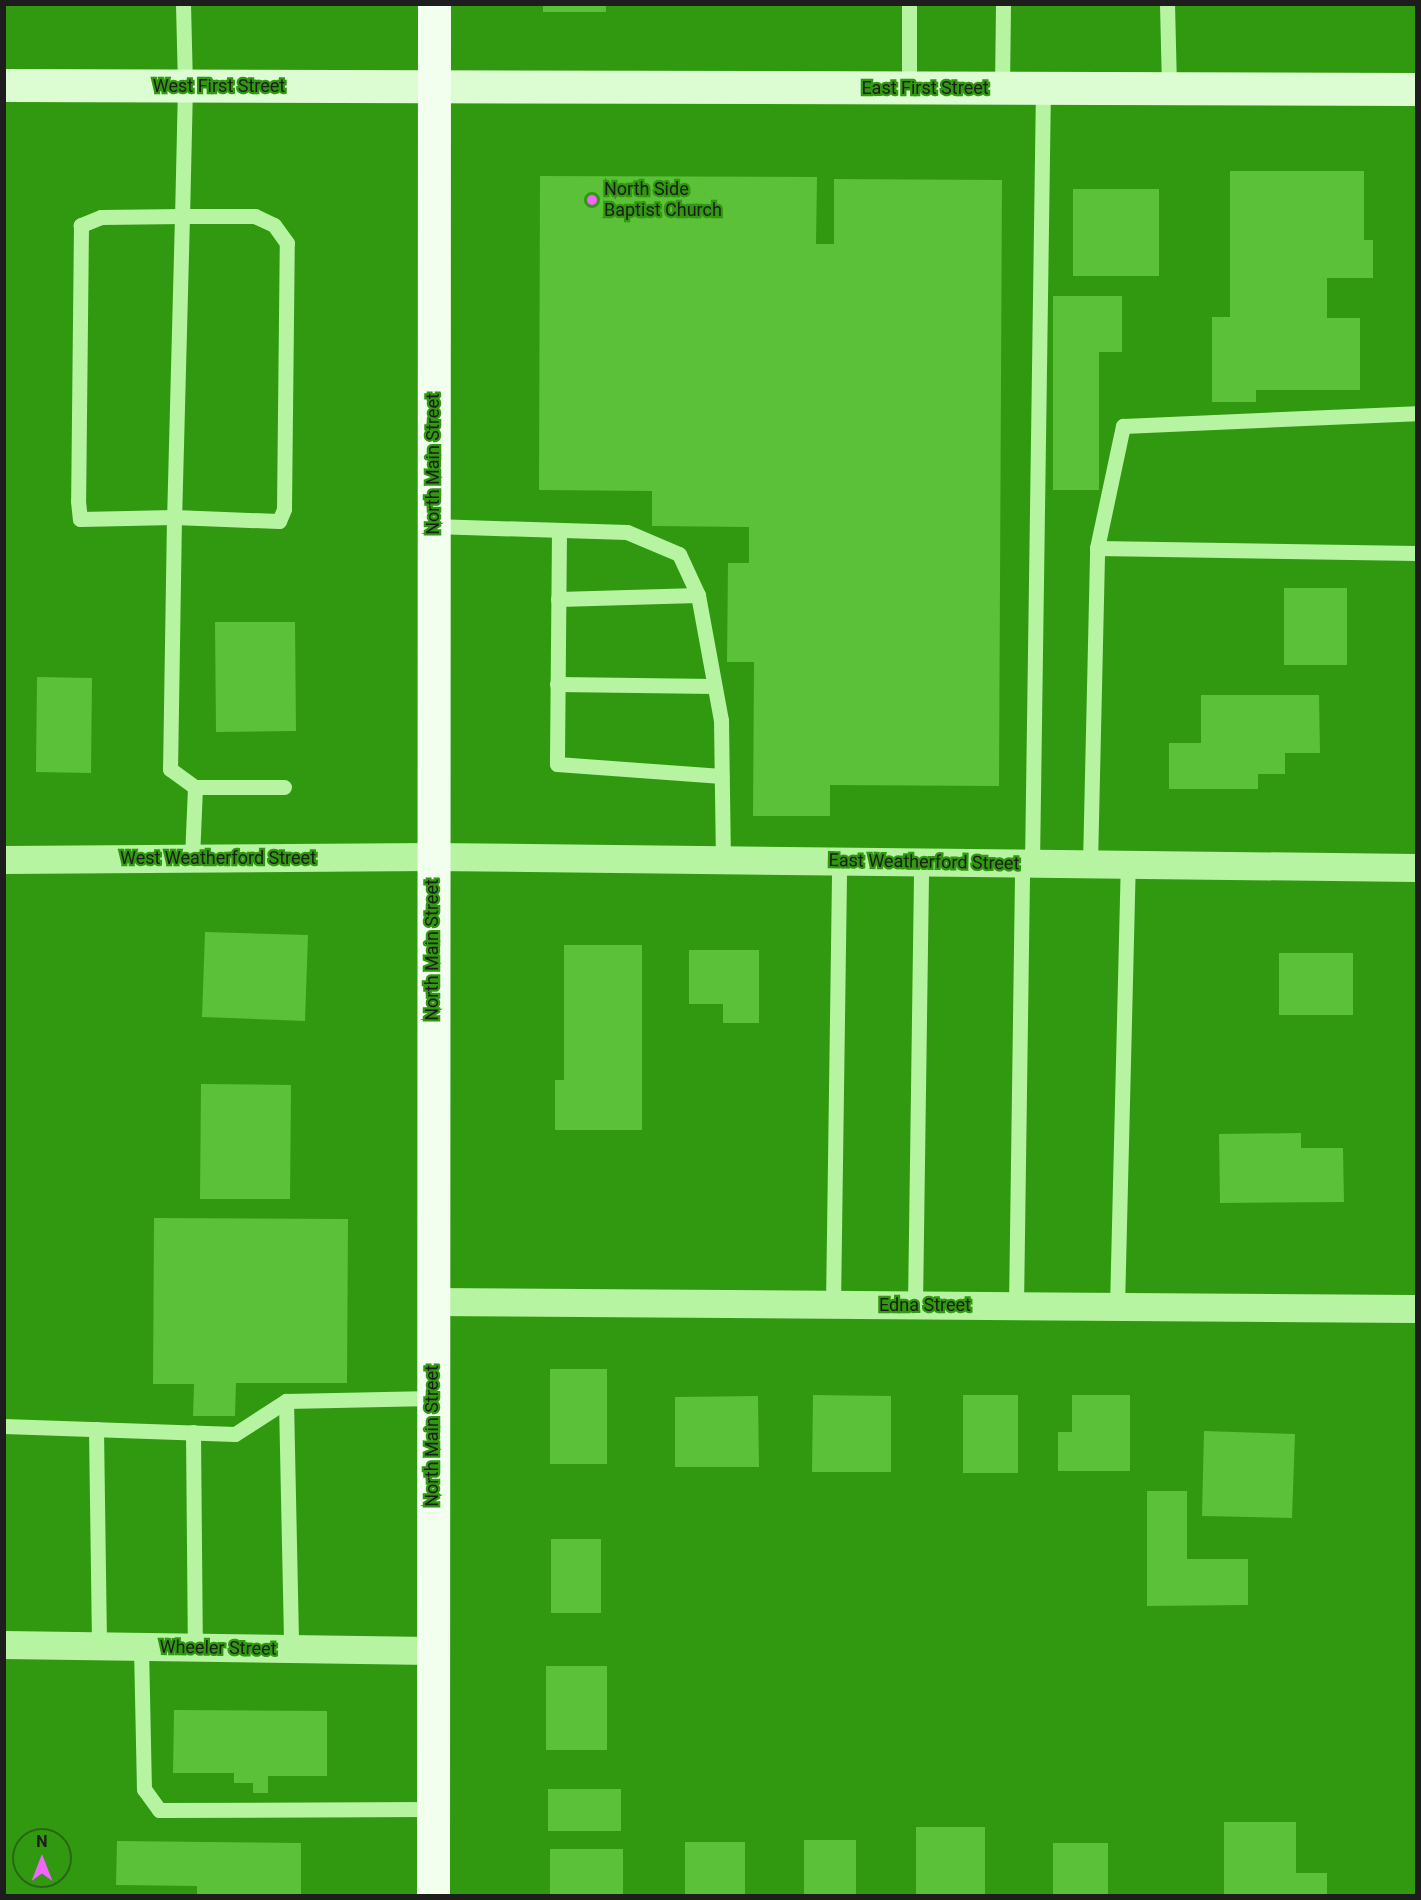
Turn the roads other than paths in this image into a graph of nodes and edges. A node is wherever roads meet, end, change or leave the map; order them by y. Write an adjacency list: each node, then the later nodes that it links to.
1 (183, 4): 7 (lane)
2 (434, 4): 8 (main road, North Main Street)
3 (909, 4): 9 (lane)
4 (1003, 4): 12 (lane)
5 (1167, 4): 11 (lane)
6 (4, 85): 7 (street, West First Street)
7 (185, 86): 8 (street, West First Street); 14 (lane)
8 (434, 87): 9 (street, East First Street); 17 (main road, North Main Street)
9 (909, 87): 12 (street, East First Street)
10 (1043, 87): 11 (street, East First Street); 12 (street, East First Street); 34 (lane)
11 (1169, 87): 13 (street, East First Street)
12 (1002, 88)
13 (1416, 89)
14 (182, 216): 16 (lane); 16 (lane); 16 (lane)
15 (1416, 413): 19 (lane)
16 (174, 517): 26 (lane)
17 (433, 526): 18 (lane); 28 (main road, North Main Street)
18 (559, 530): 21 (lane); 22 (lane)
19 (1097, 548): 20 (lane); 35 (lane)
20 (1416, 553)
21 (698, 595): 22 (lane); 24 (lane)
22 (558, 599): 23 (lane)
23 (557, 684): 24 (lane); 25 (lane)
24 (714, 686): 25 (lane)
25 (722, 776): 31 (lane)
26 (195, 787): 27 (lane); 29 (lane)
27 (284, 787)
28 (432, 856): 29 (street, West Weatherford Street); 31 (street, East Weatherford Street); 38 (main road, North Main Street)
29 (192, 858): 30 (street, West Weatherford Street)
30 (4, 860)
31 (723, 860): 32 (street, East Weatherford Street)
32 (839, 861): 33 (street, East Weatherford Street); 39 (lane)
33 (921, 862): 34 (street, East Weatherford Street); 40 (lane)
34 (1027, 864): 35 (street, East Weatherford Street); 41 (lane)
35 (1090, 864): 36 (street, East Weatherford Street)
36 (1128, 865): 37 (street, East Weatherford Street); 42 (lane)
37 (1416, 868)
38 (433, 1302): 39 (street, Edna Street); 44 (main road, North Main Street)
39 (833, 1305): 40 (street, Edna Street)
40 (915, 1305): 41 (street, Edna Street)
41 (1016, 1306): 42 (street, Edna Street)
42 (1118, 1307): 43 (street, Edna Street)
43 (1416, 1309)
44 (433, 1398): 45 (lane); 54 (main road, North Main Street)
45 (286, 1401): 48 (lane); 53 (lane)
46 (4, 1426): 47 (lane)
47 (96, 1429): 48 (lane); 50 (lane)
48 (194, 1432): 52 (lane)
49 (4, 1645): 50 (street, Wheeler Street)
50 (99, 1646): 51 (street, Wheeler Street)
51 (141, 1647): 52 (street, Wheeler Street); 55 (lane)
52 (195, 1647): 53 (street, Wheeler Street)
53 (291, 1649): 54 (street, Wheeler Street)
54 (431, 1651): 55 (main road, North Main Street)
55 (432, 1809): 56 (main road, North Main Street)
56 (433, 1896)

